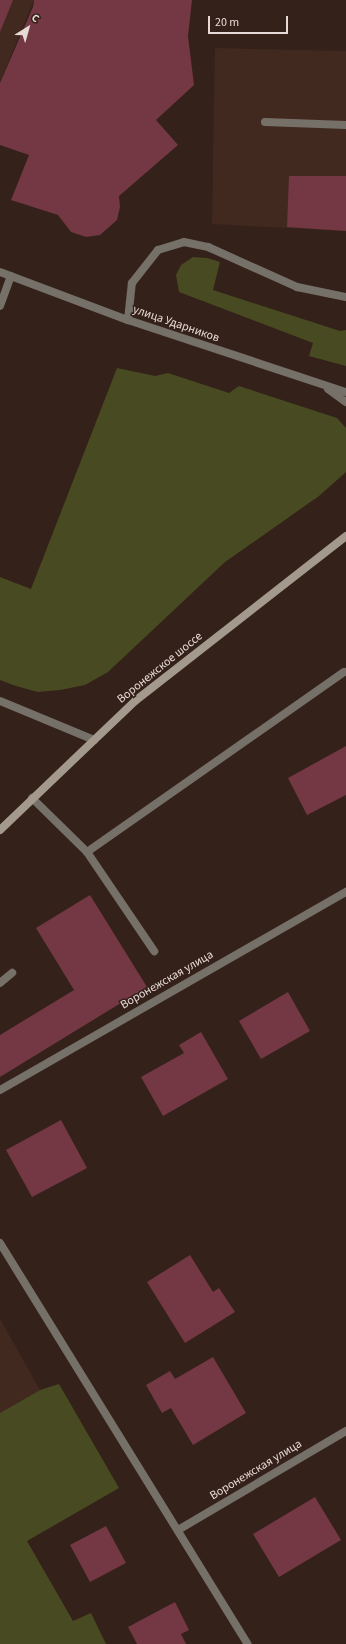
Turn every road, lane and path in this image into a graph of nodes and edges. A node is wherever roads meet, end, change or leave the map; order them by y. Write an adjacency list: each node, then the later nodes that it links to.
1 (265, 122): 2 (street)
2 (346, 125)
3 (0, 272): 4 (street, улица Ударников)
4 (11, 276): 6 (street); 7 (street, улица Ударников)
5 (346, 298): 7 (street)
6 (0, 306)
7 (128, 320): 8 (street, улица Ударников)
8 (324, 386): 9 (street, улица Ударников); 10 (street)
9 (346, 392)
10 (346, 402)
11 (346, 536): 14 (main road, Воронежское шоссе)
12 (344, 672): 17 (street)
13 (0, 701): 14 (street)
14 (94, 740): 15 (main road, Воронежское шоссе)
15 (32, 798): 16 (main road, Воронежское шоссе); 17 (street)
16 (0, 830)
17 (87, 852): 19 (street)
18 (346, 892): 22 (street, Воронежская улица)
19 (154, 951)
20 (12, 974): 21 (street)
21 (0, 983)
22 (0, 1090)
23 (0, 1243): 25 (street)
24 (346, 1431): 25 (street, Воронежская улица)
25 (178, 1530): 26 (street)
26 (248, 1644)

